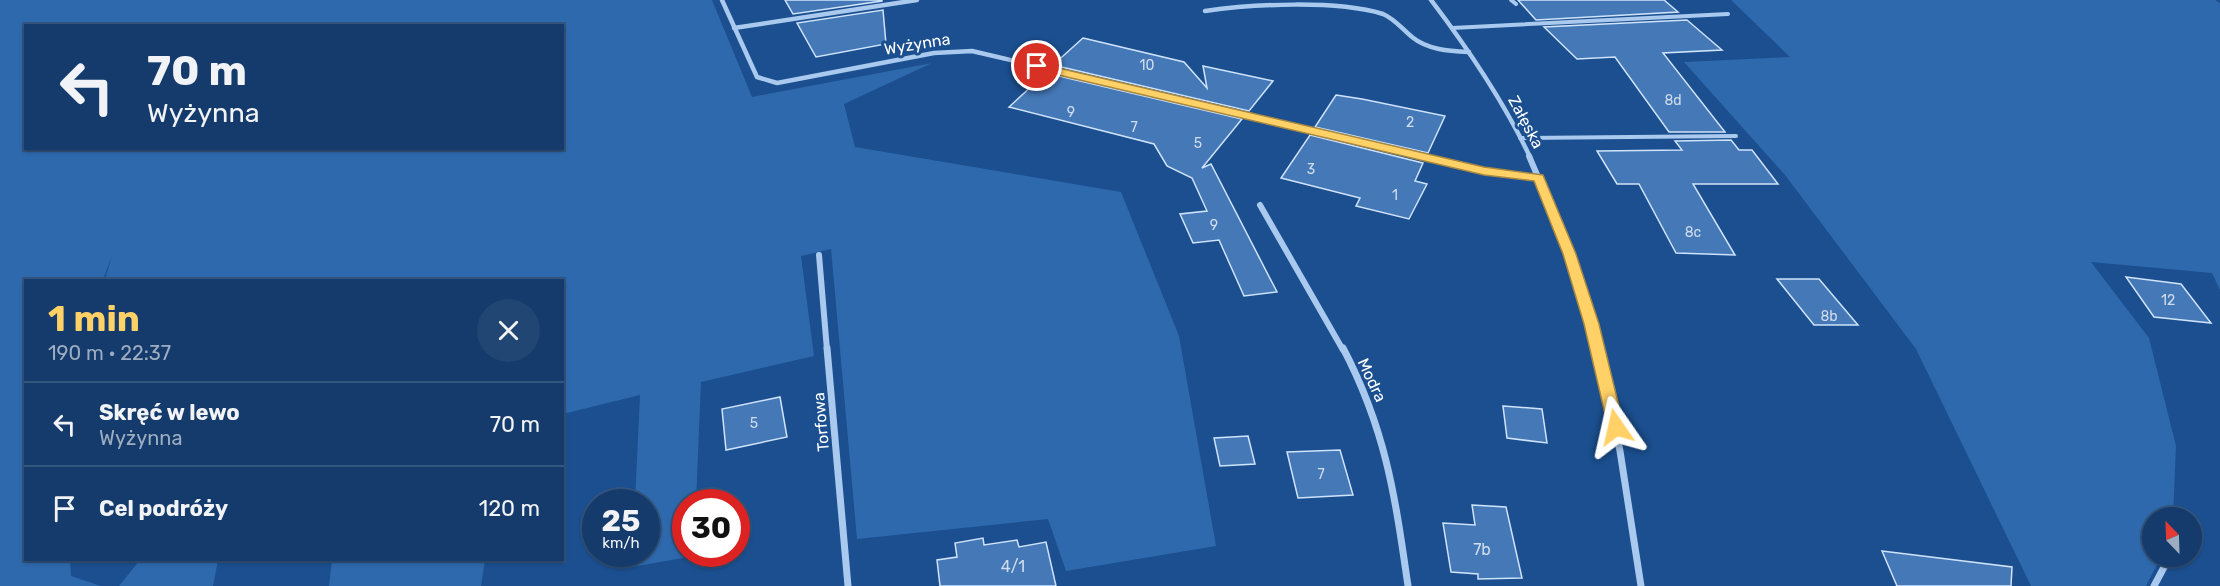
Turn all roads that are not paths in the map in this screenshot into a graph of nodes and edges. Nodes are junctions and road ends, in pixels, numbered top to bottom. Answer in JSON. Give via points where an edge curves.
{"nodes":[{"id":1,"x":722,"y":0,"type":"edge"},
{"id":2,"x":917,"y":0,"type":"edge"},
{"id":3,"x":1431,"y":0,"type":"edge"},
{"id":4,"x":1511,"y":0,"type":"edge"},
{"id":5,"x":1516,"y":4,"type":"dead end"},
{"id":6,"x":1205,"y":10,"type":"dead end"},
{"id":7,"x":1728,"y":14,"type":"dead end"},
{"id":8,"x":734,"y":28,"type":"junction"},
{"id":9,"x":1452,"y":28,"type":"junction"},
{"id":10,"x":1469,"y":52,"type":"junction"},
{"id":11,"x":1736,"y":136,"type":"dead end"},
{"id":12,"x":1520,"y":138,"type":"junction"},
{"id":13,"x":1538,"y":178,"type":"junction"},
{"id":14,"x":1260,"y":206,"type":"dead end"},
{"id":15,"x":819,"y":255,"type":"dead end"},
{"id":16,"x":2164,"y":567,"type":"edge"},
{"id":17,"x":848,"y":586,"type":"edge"},
{"id":18,"x":1408,"y":586,"type":"edge"},
{"id":19,"x":1641,"y":586,"type":"edge"},
{"id":20,"x":2154,"y":586,"type":"edge"}],
"edges":[{"from":1,"to":8,"type":"street"},
{"from":2,"to":8,"type":"street"},
{"from":3,"to":9,"type":"street","name":"Załęska"},
{"from":4,"to":5,"type":"lane"},
{"from":6,"to":10,"type":"street","via":[[1268,3],[1354,6],[1391,18],[1428,46]]},
{"from":7,"to":9,"type":"lane"},
{"from":8,"to":13,"type":"street","name":"Wyżynna","via":[[757,77],[777,83],[947,51],[972,51],[1484,171]]},
{"from":9,"to":10,"type":"street","name":"Załęska"},
{"from":10,"to":12,"type":"street","name":"Załęska"},
{"from":11,"to":12,"type":"lane"},
{"from":12,"to":13,"type":"street","name":"Załęska"},
{"from":13,"to":19,"type":"street","name":"Załęska","via":[[1569,254],[1602,363],[1624,469]]},
{"from":14,"to":18,"type":"street","name":"Modra","via":[[1373,412],[1385,455]]},
{"from":15,"to":17,"type":"street","name":"Torfowa"},
{"from":16,"to":20,"type":"street"}]}
